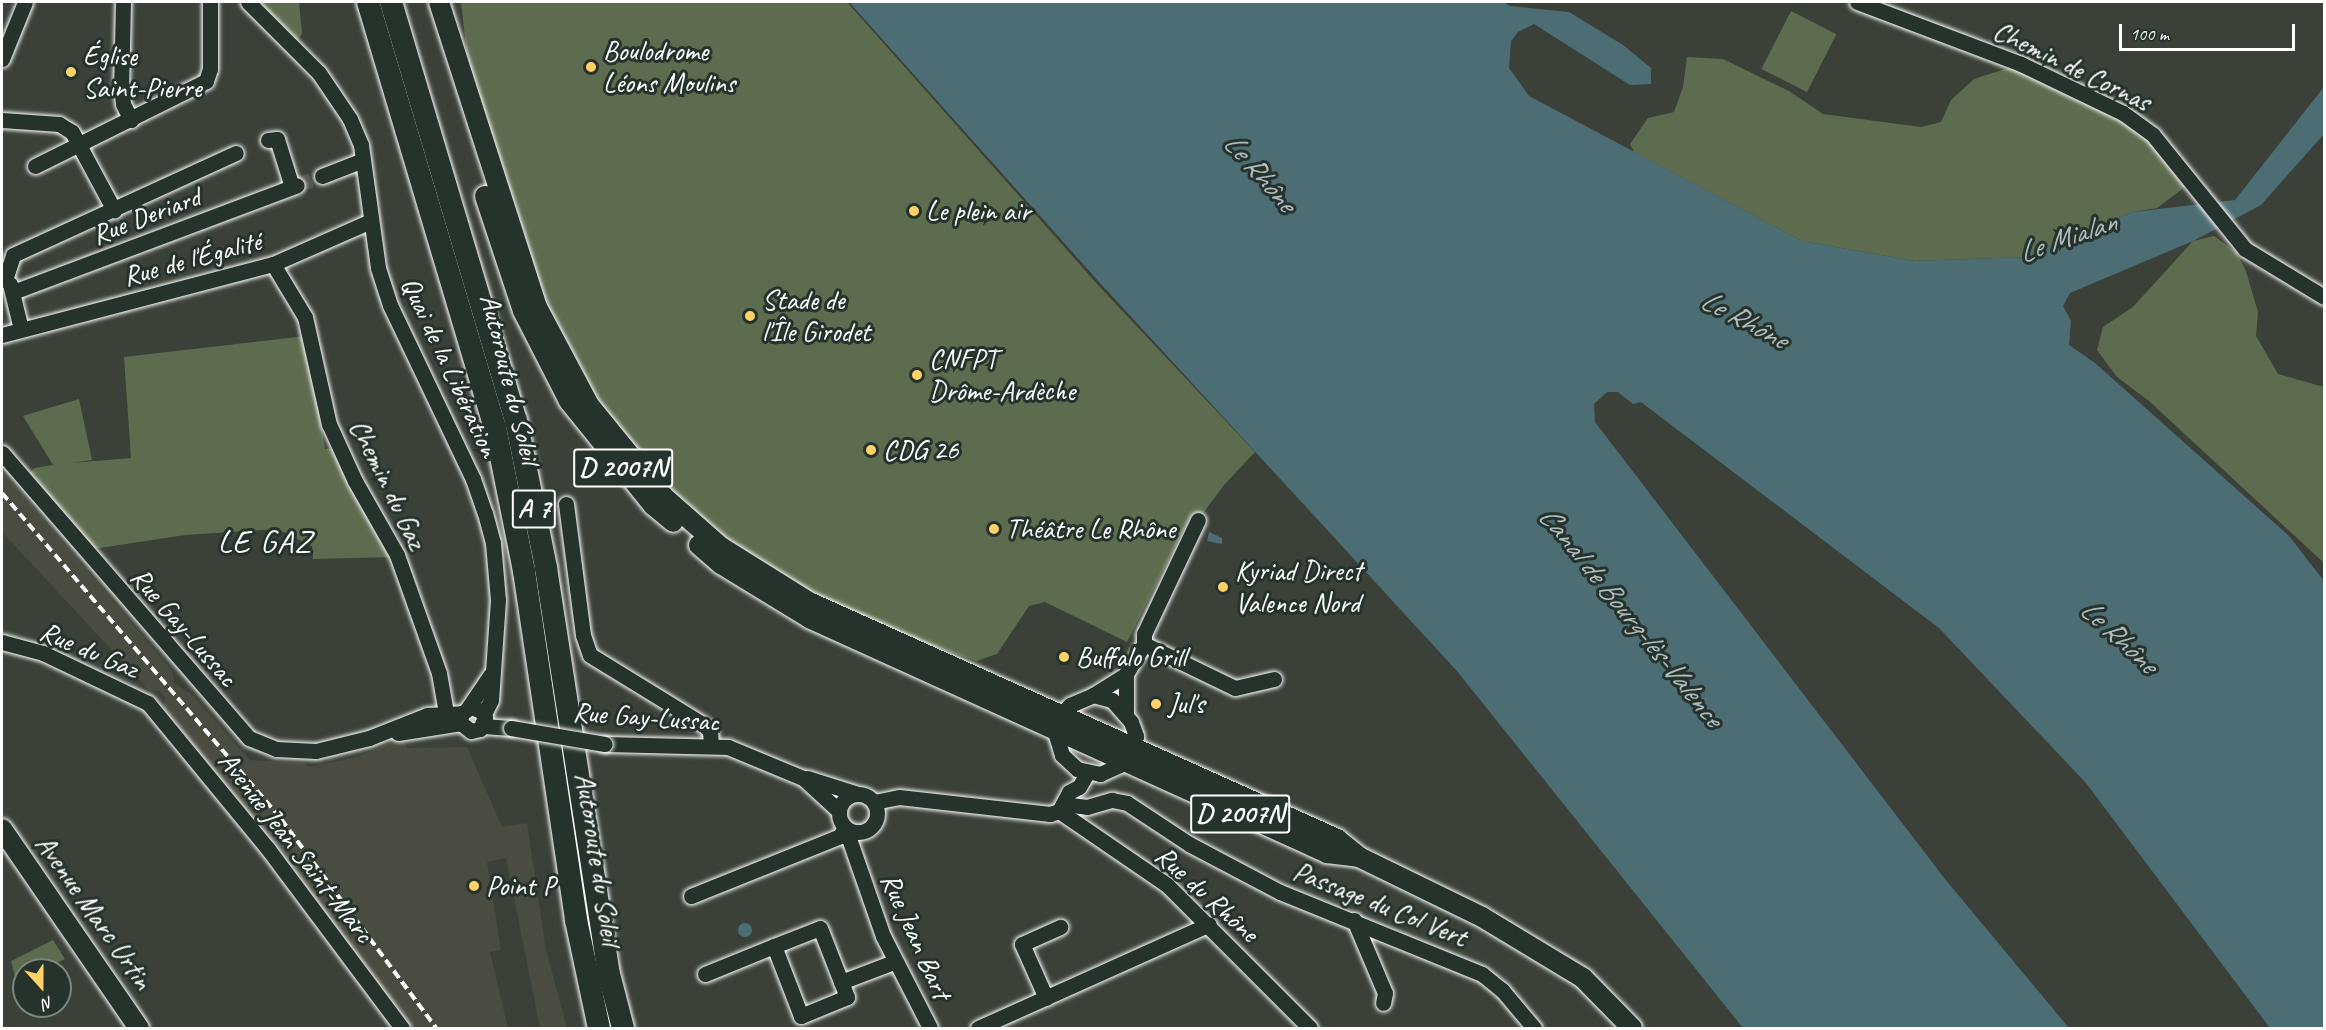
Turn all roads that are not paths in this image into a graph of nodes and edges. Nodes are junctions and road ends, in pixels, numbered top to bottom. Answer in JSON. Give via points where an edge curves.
{"nodes":[{"id":1,"x":25,"y":2,"type":"edge"},
{"id":2,"x":123,"y":2,"type":"edge"},
{"id":3,"x":210,"y":2,"type":"edge"},
{"id":4,"x":248,"y":2,"type":"edge"},
{"id":5,"x":368,"y":2,"type":"edge"},
{"id":6,"x":391,"y":2,"type":"edge"},
{"id":7,"x":426,"y":2,"type":"edge"},
{"id":8,"x":439,"y":2,"type":"edge"},
{"id":9,"x":1857,"y":2,"type":"edge"},
{"id":10,"x":2,"y":59,"type":"edge"},
{"id":11,"x":2,"y":120,"type":"edge"},
{"id":12,"x":131,"y":120,"type":"junction"},
{"id":13,"x":268,"y":140,"type":"dead end"},
{"id":14,"x":80,"y":144,"type":"junction"},
{"id":15,"x":237,"y":153,"type":"dead end"},
{"id":16,"x":363,"y":160,"type":"junction"},
{"id":17,"x":36,"y":166,"type":"dead end"},
{"id":18,"x":322,"y":176,"type":"tunnel mouth"},
{"id":19,"x":114,"y":210,"type":"junction"},
{"id":20,"x":371,"y":221,"type":"junction"},
{"id":21,"x":273,"y":264,"type":"junction"},
{"id":22,"x":6,"y":284,"type":"edge"},
{"id":23,"x":2325,"y":297,"type":"edge"},
{"id":24,"x":21,"y":329,"type":"junction"},
{"id":25,"x":2,"y":335,"type":"edge"},
{"id":26,"x":2,"y":453,"type":"edge"},
{"id":27,"x":566,"y":504,"type":"dead end"},
{"id":28,"x":1198,"y":520,"type":"dead end"},
{"id":29,"x":2,"y":642,"type":"edge"},
{"id":30,"x":1144,"y":644,"type":"junction"},
{"id":31,"x":1126,"y":674,"type":"junction"},
{"id":32,"x":490,"y":675,"type":"junction"},
{"id":33,"x":1274,"y":679,"type":"dead end"},
{"id":34,"x":1093,"y":695,"type":"junction"},
{"id":35,"x":153,"y":709,"type":"joint"},
{"id":36,"x":446,"y":711,"type":"junction"},
{"id":37,"x":1126,"y":713,"type":"junction"},
{"id":38,"x":463,"y":715,"type":"junction"},
{"id":39,"x":484,"y":719,"type":"junction"},
{"id":40,"x":1058,"y":723,"type":"junction"},
{"id":41,"x":369,"y":738,"type":"junction"},
{"id":42,"x":711,"y":744,"type":"junction"},
{"id":43,"x":1129,"y":755,"type":"junction"},
{"id":44,"x":1069,"y":764,"type":"junction"},
{"id":45,"x":1087,"y":773,"type":"junction"},
{"id":46,"x":803,"y":778,"type":"junction"},
{"id":47,"x":858,"y":794,"type":"junction"},
{"id":48,"x":874,"y":802,"type":"junction"},
{"id":49,"x":1064,"y":802,"type":"junction"},
{"id":50,"x":839,"y":811,"type":"junction"},
{"id":51,"x":845,"y":827,"type":"junction"},
{"id":52,"x":2,"y":829,"type":"edge"},
{"id":53,"x":867,"y":831,"type":"junction"},
{"id":54,"x":2,"y":849,"type":"edge"},
{"id":55,"x":857,"y":863,"type":"junction"},
{"id":56,"x":691,"y":896,"type":"dead end"},
{"id":57,"x":1354,"y":920,"type":"junction"},
{"id":58,"x":1209,"y":924,"type":"junction"},
{"id":59,"x":1060,"y":927,"type":"dead end"},
{"id":60,"x":774,"y":946,"type":"junction"},
{"id":61,"x":894,"y":962,"type":"junction"},
{"id":62,"x":705,"y":974,"type":"dead end"},
{"id":63,"x":841,"y":982,"type":"junction"},
{"id":64,"x":1046,"y":998,"type":"junction"},
{"id":65,"x":1383,"y":1003,"type":"dead end"},
{"id":66,"x":394,"y":1026,"type":"edge"},
{"id":67,"x":126,"y":1029,"type":"edge"},
{"id":68,"x":139,"y":1029,"type":"edge"},
{"id":69,"x":599,"y":1029,"type":"edge"},
{"id":70,"x":623,"y":1029,"type":"edge"},
{"id":71,"x":930,"y":1029,"type":"edge"},
{"id":72,"x":978,"y":1029,"type":"edge"},
{"id":73,"x":1310,"y":1029,"type":"edge"},
{"id":74,"x":1534,"y":1029,"type":"edge"},
{"id":75,"x":1632,"y":1029,"type":"edge"}],
"edges":[{"from":1,"to":10,"type":"street"},
{"from":2,"to":12,"type":"street","via":[[121,87],[123,104]]},
{"from":3,"to":12,"type":"street","via":[[210,69],[206,81]]},
{"from":4,"to":16,"type":"street","name":"Quai de la Libération","via":[[332,88],[350,119]]},
{"from":5,"to":69,"type":"highway","name":"Autoroute du Soleil","number":"A 7","via":[[495,427],[524,571],[576,920]]},
{"from":6,"to":70,"type":"highway","name":"Autoroute du Soleil","number":"A 7","via":[[516,420],[546,568],[609,974]]},
{"from":7,"to":40,"type":"main road","number":"D 2007N","via":[[523,311],[569,401],[653,505],[721,564],[811,619]]},
{"from":8,"to":40,"type":"main road","number":"D 2007N","via":[[537,307],[589,405],[664,497],[721,547],[809,602]]},
{"from":9,"to":23,"type":"street","name":"Chemin de Cornas","via":[[2020,64],[2123,113],[2153,135],[2245,249]]},
{"from":11,"to":14,"type":"street","via":[[59,124],[72,132]]},
{"from":12,"to":14,"type":"street"},
{"from":13,"to":22,"type":"street","name":"Rue Deriard","via":[[277,139],[294,186]]},
{"from":14,"to":17,"type":"street"},
{"from":14,"to":19,"type":"street"},
{"from":15,"to":19,"type":"street"},
{"from":16,"to":18,"type":"street"},
{"from":16,"to":20,"type":"street","name":"Quai de la Libération"},
{"from":19,"to":22,"type":"street","via":[[13,255]]},
{"from":20,"to":21,"type":"street","name":"Rue de l'Égalité"},
{"from":20,"to":32,"type":"street","name":"Quai de la Libération","via":[[378,268],[390,305],[473,479],[487,523],[498,600]]},
{"from":21,"to":24,"type":"street","name":"Rue de l'Égalité"},
{"from":21,"to":36,"type":"street","name":"Chemin du Gaz","via":[[305,317],[329,424],[355,481],[397,555],[439,673]]},
{"from":22,"to":24,"type":"street"},
{"from":24,"to":25,"type":"street","name":"Rue de l'Égalité"},
{"from":26,"to":41,"type":"street","name":"Rue Gay-Lussac","via":[[249,738],[296,752]]},
{"from":27,"to":42,"type":"street","via":[[583,635],[590,655],[704,725],[710,731]]},
{"from":28,"to":30,"type":"street","via":[[1144,634]]},
{"from":29,"to":35,"type":"street","name":"Rue du Gaz","via":[[43,653]]},
{"from":30,"to":31,"type":"street"},
{"from":30,"to":33,"type":"street","via":[[1235,688]]},
{"from":31,"to":34,"type":"street"},
{"from":31,"to":37,"type":"street"},
{"from":32,"to":38,"type":"street","name":"Quai de la Libération"},
{"from":32,"to":39,"type":"street","name":"Quai de la Libération","via":[[490,700]]},
{"from":34,"to":37,"type":"street","via":[[1112,700]]},
{"from":34,"to":40,"type":"street","via":[[1070,705]]},
{"from":35,"to":66,"type":"street","name":"Avenue Jean Saint-Marc","via":[[265,845]]},
{"from":36,"to":38,"type":"street","name":"Rue Gay-Lussac"},
{"from":36,"to":41,"type":"street","name":"Rue Gay-Lussac"},
{"from":37,"to":43,"type":"street","via":[[1135,730]]},
{"from":38,"to":39,"type":"street","via":[[475,707]]},
{"from":38,"to":39,"type":"street","via":[[471,731]]},
{"from":38,"to":41,"type":"street","name":"Rue Gay-Lussac"},
{"from":39,"to":42,"type":"street","name":"Rue Gay-Lussac","bridge":true,"via":[[508,728],[605,744]]},
{"from":40,"to":43,"type":"main road","number":"D 2007N"},
{"from":40,"to":44,"type":"street"},
{"from":42,"to":46,"type":"street","name":"Rue Gay-Lussac"},
{"from":43,"to":45,"type":"street","via":[[1100,774]]},
{"from":43,"to":75,"type":"main road","number":"D 2007N","via":[[1327,853],[1359,857],[1482,917],[1583,978]]},
{"from":44,"to":45,"type":"street"},
{"from":44,"to":49,"type":"street"},
{"from":45,"to":49,"type":"street"},
{"from":46,"to":47,"type":"street","via":[[842,786]]},
{"from":46,"to":50,"type":"street"},
{"from":47,"to":48,"type":"street"},
{"from":47,"to":50,"type":"street","via":[[846,799]]},
{"from":48,"to":49,"type":"street","via":[[890,797],[1026,813]]},
{"from":48,"to":53,"type":"street","via":[[877,818]]},
{"from":49,"to":57,"type":"street","name":"Passage du Col Vert","via":[[1087,807],[1112,800],[1127,802],[1189,844],[1280,892]]},
{"from":49,"to":58,"type":"street","name":"Rue du Rhône"},
{"from":50,"to":51,"type":"street"},
{"from":51,"to":53,"type":"street","via":[[855,832]]},
{"from":51,"to":55,"type":"street","name":"Rue Jean Bart"},
{"from":51,"to":56,"type":"street","via":[[840,836]]},
{"from":52,"to":68,"type":"main road","name":"Avenue Marc Urtin"},
{"from":53,"to":55,"type":"street","name":"Rue Jean Bart"},
{"from":54,"to":67,"type":"main road","name":"Avenue Marc Urtin"},
{"from":55,"to":61,"type":"street","name":"Rue Jean Bart"},
{"from":57,"to":65,"type":"street","via":[[1384,993]]},
{"from":57,"to":74,"type":"street","name":"Passage du Col Vert","via":[[1482,974],[1502,990]]},
{"from":58,"to":64,"type":"street"},
{"from":58,"to":73,"type":"street","name":"Rue du Rhône"},
{"from":59,"to":64,"type":"street","via":[[1022,944]]},
{"from":60,"to":62,"type":"street"},
{"from":60,"to":63,"type":"street","via":[[819,928]]},
{"from":60,"to":63,"type":"street","via":[[801,1016],[847,997]]},
{"from":61,"to":63,"type":"street"},
{"from":61,"to":71,"type":"street","name":"Rue Jean Bart"},
{"from":64,"to":72,"type":"street"}]}
